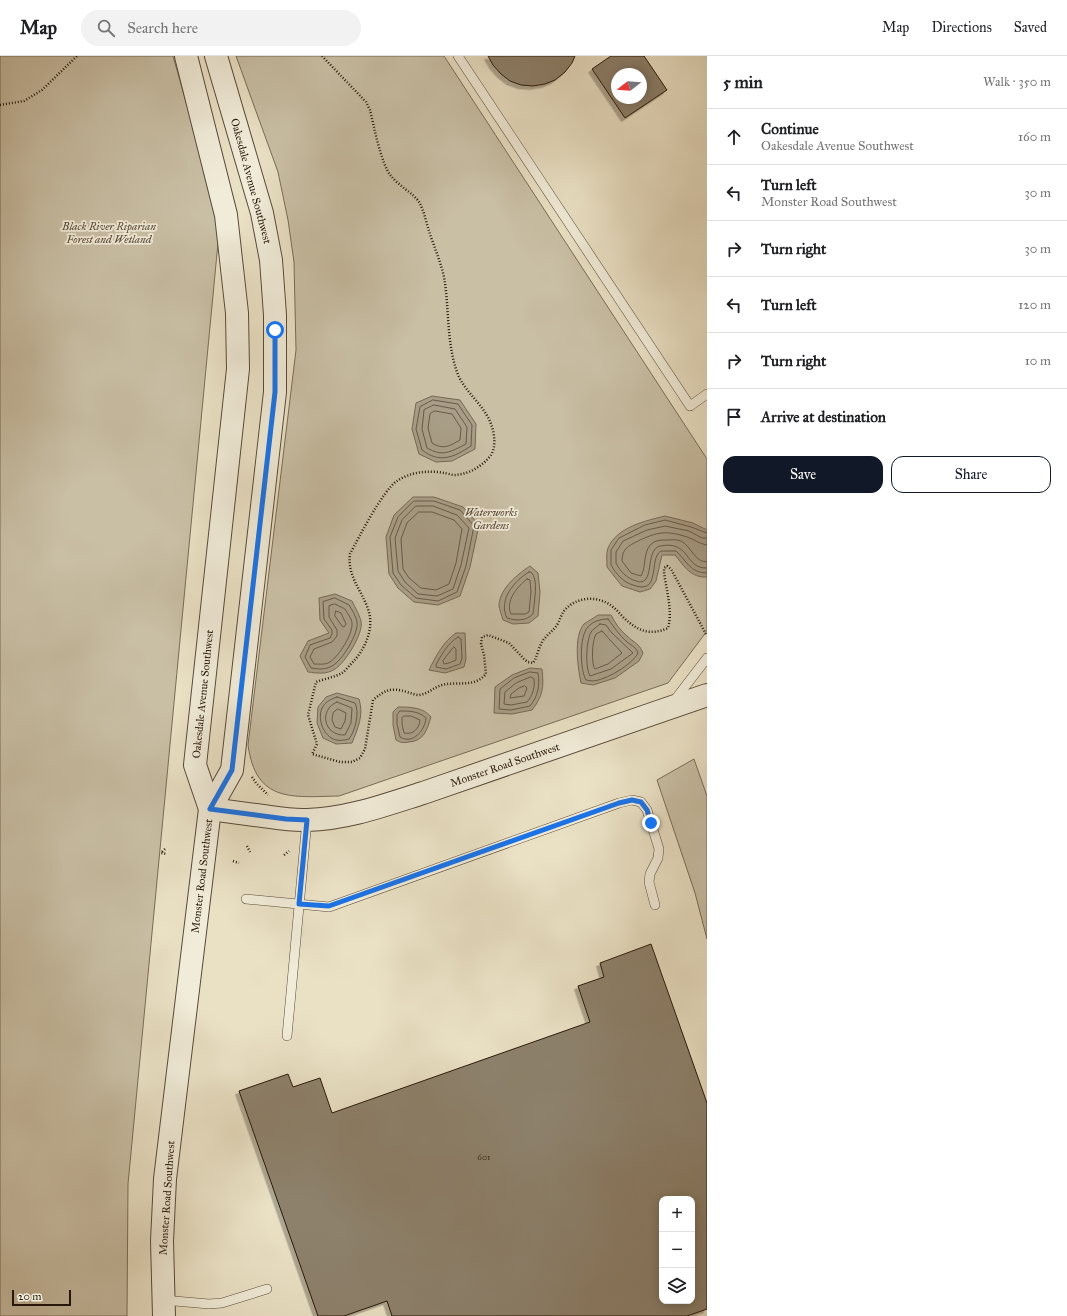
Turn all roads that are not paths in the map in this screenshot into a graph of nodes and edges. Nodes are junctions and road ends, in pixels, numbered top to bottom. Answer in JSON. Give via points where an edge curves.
{"nodes":[{"id":1,"x":186,"y":56,"type":"edge"},
{"id":2,"x":216,"y":56,"type":"edge"},
{"id":3,"x":458,"y":56,"type":"edge"},
{"id":4,"x":707,"y":394,"type":"edge"},
{"id":5,"x":707,"y":658,"type":"edge"},
{"id":6,"x":707,"y":695,"type":"edge"},
{"id":7,"x":668,"y":709,"type":"junction"},
{"id":8,"x":210,"y":809,"type":"junction"},
{"id":9,"x":307,"y":820,"type":"junction"},
{"id":10,"x":246,"y":899,"type":"dead end"},
{"id":11,"x":299,"y":904,"type":"junction"},
{"id":12,"x":655,"y":905,"type":"dead end"},
{"id":13,"x":287,"y":1036,"type":"dead end"},
{"id":14,"x":267,"y":1289,"type":"dead end"},
{"id":15,"x":163,"y":1308,"type":"edge"}],
"edges":[{"from":1,"to":8,"type":"street","name":"Oakesdale Avenue Southwest","via":[[226,215],[237,313],[238,369],[195,765]]},
{"from":2,"to":8,"type":"street","name":"Oakesdale Avenue Southwest","via":[[262,213],[271,260],[275,315],[275,392],[232,770]]},
{"from":3,"to":4,"type":"lane","via":[[690,406]]},
{"from":5,"to":7,"type":"lane"},
{"from":6,"to":7,"type":"street","name":"Monster Road Southwest"},
{"from":7,"to":9,"type":"street","name":"Monster Road Southwest","via":[[387,805],[331,818]]},
{"from":8,"to":9,"type":"street","name":"Monster Road Southwest"},
{"from":8,"to":15,"type":"street","name":"Monster Road Southwest","via":[[165,1179],[162,1241]]},
{"from":9,"to":11,"type":"lane"},
{"from":10,"to":11,"type":"lane"},
{"from":11,"to":12,"type":"lane","via":[[329,906],[632,800],[641,802],[647,810],[659,849],[649,882]]},
{"from":11,"to":13,"type":"lane"},
{"from":14,"to":15,"type":"lane","via":[[222,1303]]}]}
